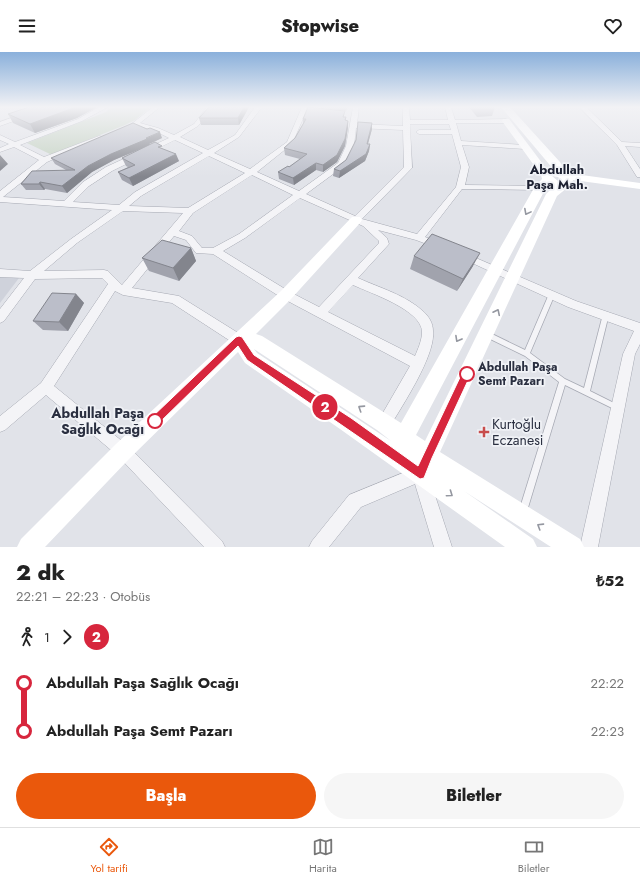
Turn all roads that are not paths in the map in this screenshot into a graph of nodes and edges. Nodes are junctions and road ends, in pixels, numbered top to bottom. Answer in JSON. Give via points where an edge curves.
{"nodes":[{"id":1,"x":54,"y":130,"type":"edge"},
{"id":2,"x":158,"y":130,"type":"edge"},
{"id":3,"x":187,"y":130,"type":"edge"},
{"id":4,"x":241,"y":130,"type":"edge"},
{"id":5,"x":297,"y":130,"type":"edge"},
{"id":6,"x":352,"y":130,"type":"edge"},
{"id":7,"x":406,"y":130,"type":"edge"},
{"id":8,"x":513,"y":130,"type":"edge"},
{"id":9,"x":526,"y":130,"type":"edge"},
{"id":10,"x":606,"y":130,"type":"edge"},
{"id":11,"x":419,"y":132,"type":"dead end"},
{"id":12,"x":456,"y":132,"type":"joint"},
{"id":13,"x":106,"y":136,"type":"edge"},
{"id":14,"x":0,"y":137,"type":"edge"},
{"id":15,"x":174,"y":138,"type":"junction"},
{"id":16,"x":459,"y":143,"type":"junction"},
{"id":17,"x":620,"y":144,"type":"junction"},
{"id":18,"x":16,"y":145,"type":"junction"},
{"id":19,"x":640,"y":145,"type":"edge"},
{"id":20,"x":525,"y":147,"type":"junction"},
{"id":21,"x":0,"y":150,"type":"edge"},
{"id":22,"x":208,"y":153,"type":"junction"},
{"id":23,"x":44,"y":160,"type":"junction"},
{"id":24,"x":250,"y":172,"type":"junction"},
{"id":25,"x":640,"y":175,"type":"edge"},
{"id":26,"x":564,"y":180,"type":"junction"},
{"id":27,"x":544,"y":181,"type":"junction"},
{"id":28,"x":640,"y":186,"type":"edge"},
{"id":29,"x":460,"y":187,"type":"junction"},
{"id":30,"x":640,"y":194,"type":"edge"},
{"id":31,"x":0,"y":195,"type":"edge"},
{"id":32,"x":298,"y":195,"type":"junction"},
{"id":33,"x":0,"y":199,"type":"edge"},
{"id":34,"x":67,"y":203,"type":"junction"},
{"id":35,"x":121,"y":208,"type":"junction"},
{"id":36,"x":190,"y":211,"type":"junction"},
{"id":37,"x":360,"y":222,"type":"junction"},
{"id":38,"x":173,"y":232,"type":"junction"},
{"id":39,"x":419,"y":238,"type":"junction"},
{"id":40,"x":215,"y":251,"type":"junction"},
{"id":41,"x":497,"y":269,"type":"junction"},
{"id":42,"x":0,"y":273,"type":"edge"},
{"id":43,"x":32,"y":275,"type":"junction"},
{"id":44,"x":514,"y":277,"type":"junction"},
{"id":45,"x":352,"y":280,"type":"junction"},
{"id":46,"x":119,"y":288,"type":"junction"},
{"id":47,"x":552,"y":294,"type":"junction"},
{"id":48,"x":286,"y":295,"type":"junction"},
{"id":49,"x":321,"y":312,"type":"junction"},
{"id":50,"x":0,"y":318,"type":"edge"},
{"id":51,"x":605,"y":318,"type":"junction"},
{"id":52,"x":640,"y":330,"type":"edge"},
{"id":53,"x":486,"y":334,"type":"junction"},
{"id":54,"x":239,"y":340,"type":"junction"},
{"id":55,"x":527,"y":354,"type":"junction"},
{"id":56,"x":418,"y":364,"type":"junction"},
{"id":57,"x":563,"y":381,"type":"junction"},
{"id":58,"x":46,"y":387,"type":"junction"},
{"id":59,"x":586,"y":392,"type":"junction"},
{"id":60,"x":618,"y":408,"type":"junction"},
{"id":61,"x":384,"y":423,"type":"junction"},
{"id":62,"x":0,"y":425,"type":"edge"},
{"id":63,"x":404,"y":438,"type":"junction"},
{"id":64,"x":123,"y":451,"type":"junction"},
{"id":65,"x":394,"y":455,"type":"junction"},
{"id":66,"x":428,"y":456,"type":"junction"},
{"id":67,"x":420,"y":474,"type":"junction"},
{"id":68,"x":522,"y":515,"type":"junction"},
{"id":69,"x":213,"y":546,"type":"edge"},
{"id":70,"x":29,"y":547,"type":"edge"},
{"id":71,"x":318,"y":547,"type":"edge"},
{"id":72,"x":443,"y":547,"type":"edge"},
{"id":73,"x":525,"y":547,"type":"edge"},
{"id":74,"x":572,"y":547,"type":"edge"},
{"id":75,"x":589,"y":547,"type":"edge"}],
"edges":[{"from":1,"to":18,"type":"street"},
{"from":2,"to":15,"type":"street"},
{"from":3,"to":15,"type":"street"},
{"from":4,"to":22,"type":"street","via":[[237,136]]},
{"from":5,"to":24,"type":"street","via":[[290,143]]},
{"from":6,"to":32,"type":"street","via":[[350,146],[341,164]]},
{"from":7,"to":37,"type":"street","via":[[408,168]]},
{"from":8,"to":20,"type":"street"},
{"from":9,"to":26,"type":"street","via":[[556,164]]},
{"from":10,"to":17,"type":"street"},
{"from":11,"to":12,"type":"street"},
{"from":12,"to":16,"type":"street"},
{"from":13,"to":23,"type":"street"},
{"from":14,"to":18,"type":"street"},
{"from":15,"to":22,"type":"street"},
{"from":15,"to":34,"type":"street","via":[[109,168],[86,184]]},
{"from":16,"to":20,"type":"street"},
{"from":16,"to":29,"type":"street","via":[[465,167]]},
{"from":17,"to":19,"type":"street"},
{"from":17,"to":25,"type":"street"},
{"from":18,"to":21,"type":"street"},
{"from":18,"to":23,"type":"street"},
{"from":20,"to":27,"type":"street"},
{"from":22,"to":24,"type":"street"},
{"from":22,"to":35,"type":"street","via":[[138,194]]},
{"from":23,"to":31,"type":"street"},
{"from":24,"to":32,"type":"street"},
{"from":24,"to":36,"type":"street"},
{"from":26,"to":27,"type":"street","via":[[552,173]]},
{"from":26,"to":28,"type":"street"},
{"from":26,"to":30,"type":"street"},
{"from":26,"to":44,"type":"street","via":[[552,194]]},
{"from":27,"to":29,"type":"street"},
{"from":27,"to":41,"type":"street","one_way":true},
{"from":29,"to":39,"type":"street"},
{"from":32,"to":37,"type":"street"},
{"from":32,"to":40,"type":"street","via":[[242,236]]},
{"from":33,"to":34,"type":"street"},
{"from":34,"to":35,"type":"street"},
{"from":35,"to":36,"type":"street"},
{"from":35,"to":43,"type":"street"},
{"from":36,"to":38,"type":"street"},
{"from":37,"to":39,"type":"street"},
{"from":37,"to":45,"type":"street","via":[[384,240],[384,244]]},
{"from":37,"to":48,"type":"street"},
{"from":38,"to":40,"type":"street","via":[[190,238],[199,251]]},
{"from":38,"to":46,"type":"street"},
{"from":39,"to":41,"type":"street"},
{"from":40,"to":48,"type":"street"},
{"from":41,"to":44,"type":"street"},
{"from":41,"to":63,"type":"street","one_way":true},
{"from":42,"to":43,"type":"street"},
{"from":43,"to":46,"type":"street","via":[[104,274]]},
{"from":43,"to":50,"type":"street"},
{"from":44,"to":47,"type":"street"},
{"from":53,"to":44,"type":"street","one_way":true},
{"from":45,"to":49,"type":"street"},
{"from":45,"to":56,"type":"street","via":[[406,306],[426,324],[426,346]]},
{"from":46,"to":54,"type":"street","via":[[175,299]]},
{"from":46,"to":58,"type":"street"},
{"from":47,"to":51,"type":"street"},
{"from":47,"to":55,"type":"lane"},
{"from":48,"to":49,"type":"street"},
{"from":48,"to":54,"type":"street"},
{"from":49,"to":56,"type":"street"},
{"from":51,"to":52,"type":"street"},
{"from":51,"to":59,"type":"lane"},
{"from":52,"to":60,"type":"street","via":[[628,354]]},
{"from":53,"to":55,"type":"lane"},
{"from":53,"to":66,"type":"street"},
{"from":61,"to":54,"type":"street","one_way":true,"via":[[256,341]]},
{"from":54,"to":64,"type":"street"},
{"from":54,"to":65,"type":"street","via":[[251,358]]},
{"from":55,"to":57,"type":"lane"},
{"from":56,"to":61,"type":"street"},
{"from":57,"to":59,"type":"lane"},
{"from":57,"to":68,"type":"lane"},
{"from":58,"to":62,"type":"street"},
{"from":58,"to":64,"type":"street"},
{"from":59,"to":60,"type":"lane"},
{"from":60,"to":75,"type":"street"},
{"from":61,"to":63,"type":"street"},
{"from":63,"to":65,"type":"street"},
{"from":63,"to":66,"type":"street"},
{"from":64,"to":69,"type":"street"},
{"from":64,"to":70,"type":"street"},
{"from":65,"to":67,"type":"street"},
{"from":66,"to":67,"type":"street"},
{"from":66,"to":68,"type":"street"},
{"from":67,"to":71,"type":"street","via":[[355,501]]},
{"from":67,"to":72,"type":"street"},
{"from":67,"to":73,"type":"street","one_way":true},
{"from":74,"to":68,"type":"street","one_way":true}]}
